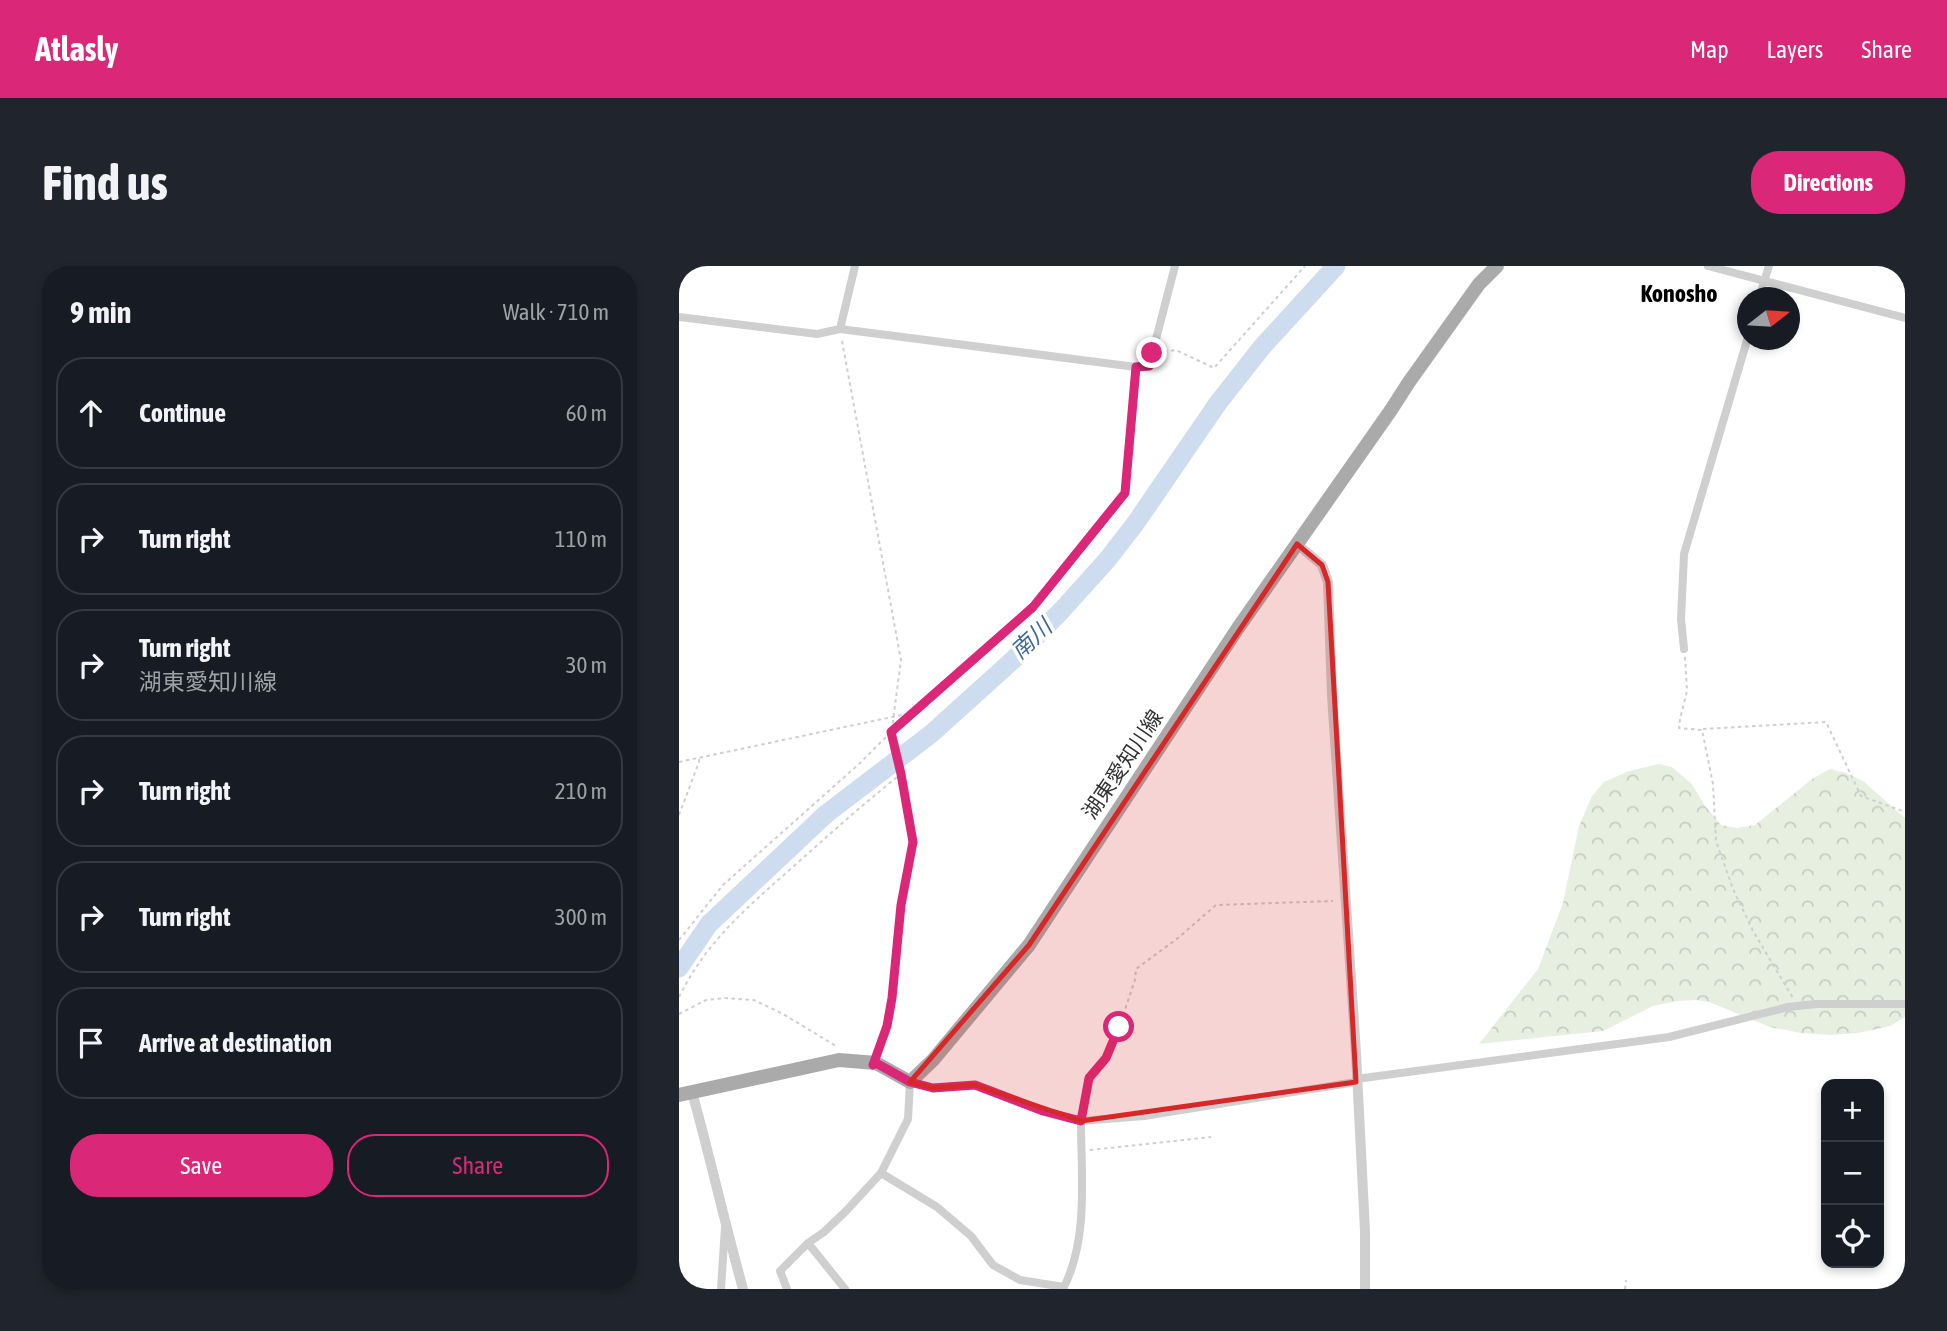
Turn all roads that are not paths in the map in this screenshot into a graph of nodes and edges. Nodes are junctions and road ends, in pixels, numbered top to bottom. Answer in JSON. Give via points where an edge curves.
{"nodes":[{"id":1,"x":855,"y":266,"type":"edge"},
{"id":2,"x":1175,"y":266,"type":"edge"},
{"id":3,"x":1497,"y":266,"type":"edge"},
{"id":4,"x":1708,"y":266,"type":"edge"},
{"id":5,"x":1769,"y":266,"type":"edge"},
{"id":6,"x":1764,"y":281,"type":"junction"},
{"id":7,"x":1762,"y":287,"type":"edge"},
{"id":8,"x":679,"y":317,"type":"edge"},
{"id":9,"x":1905,"y":318,"type":"edge"},
{"id":10,"x":839,"y":329,"type":"junction"},
{"id":11,"x":1744,"y":350,"type":"edge"},
{"id":12,"x":1297,"y":544,"type":"junction"},
{"id":13,"x":1684,"y":649,"type":"road end"},
{"id":14,"x":1905,"y":1004,"type":"edge"},
{"id":15,"x":1356,"y":1081,"type":"junction"},
{"id":16,"x":910,"y":1082,"type":"junction"},
{"id":17,"x":686,"y":1093,"type":"edge"},
{"id":18,"x":1081,"y":1121,"type":"junction"},
{"id":19,"x":881,"y":1173,"type":"junction"},
{"id":20,"x":725,"y":1224,"type":"junction"},
{"id":21,"x":808,"y":1243,"type":"junction"},
{"id":22,"x":1063,"y":1288,"type":"edge"},
{"id":23,"x":721,"y":1289,"type":"edge"},
{"id":24,"x":743,"y":1289,"type":"edge"},
{"id":25,"x":787,"y":1289,"type":"edge"},
{"id":26,"x":845,"y":1289,"type":"edge"},
{"id":27,"x":1365,"y":1289,"type":"edge"}],
"edges":[{"from":1,"to":10,"type":"street"},
{"from":2,"to":10,"type":"street","via":[[1149,366]]},
{"from":3,"to":12,"type":"main road","name":"湖東愛知川線","via":[[1479,284]]},
{"from":4,"to":6,"type":"street"},
{"from":5,"to":6,"type":"street"},
{"from":6,"to":7,"type":"street"},
{"from":6,"to":9,"type":"street"},
{"from":8,"to":10,"type":"street","via":[[817,334]]},
{"from":11,"to":13,"type":"street","via":[[1683,554]]},
{"from":12,"to":15,"type":"street","via":[[1322,565],[1328,582]]},
{"from":12,"to":16,"type":"main road","name":"湖東愛知川線","via":[[1029,945]]},
{"from":14,"to":15,"type":"street","via":[[1797,1006],[1669,1037]]},
{"from":15,"to":18,"type":"street","via":[[1144,1116]]},
{"from":15,"to":27,"type":"street"},
{"from":16,"to":17,"type":"main road","via":[[876,1063],[839,1060]]},
{"from":16,"to":18,"type":"street","via":[[933,1088],[975,1085]]},
{"from":16,"to":19,"type":"street","via":[[908,1119]]},
{"from":17,"to":20,"type":"street","via":[[709,1152]]},
{"from":18,"to":22,"type":"street","via":[[1082,1214],[1072,1272]]},
{"from":19,"to":21,"type":"street","via":[[832,1225]]},
{"from":19,"to":22,"type":"street","via":[[937,1207],[971,1236],[993,1265],[1020,1280]]},
{"from":20,"to":23,"type":"street"},
{"from":20,"to":24,"type":"street"},
{"from":21,"to":25,"type":"street","via":[[780,1271]]},
{"from":21,"to":26,"type":"street"}]}
